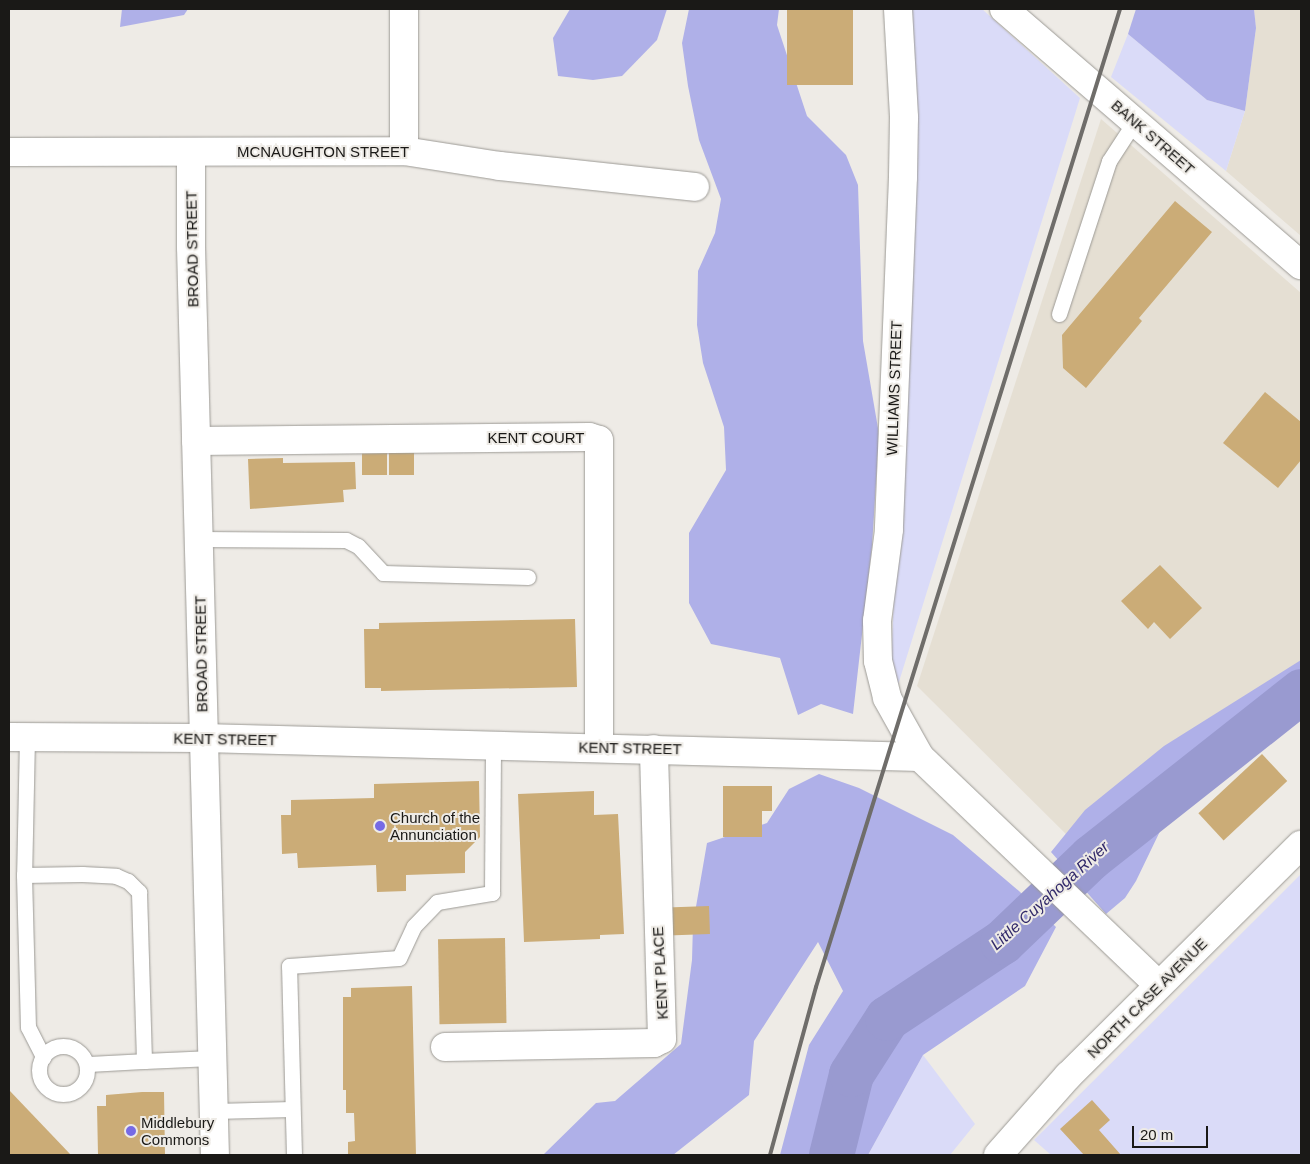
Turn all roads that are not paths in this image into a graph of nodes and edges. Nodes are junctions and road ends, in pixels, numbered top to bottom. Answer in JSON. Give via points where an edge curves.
{"nodes":[{"id":1,"x":404,"y":9,"type":"edge"},
{"id":2,"x":898,"y":9,"type":"edge"},
{"id":3,"x":1004,"y":9,"type":"edge"},
{"id":4,"x":1135,"y":121,"type":"junction"},
{"id":5,"x":404,"y":151,"type":"junction"},
{"id":6,"x":9,"y":152,"type":"edge"},
{"id":7,"x":192,"y":152,"type":"junction"},
{"id":8,"x":695,"y":187,"type":"dead end"},
{"id":9,"x":1301,"y":265,"type":"edge"},
{"id":10,"x":1059,"y":314,"type":"dead end"},
{"id":11,"x":196,"y":441,"type":"junction"},
{"id":12,"x":198,"y":539,"type":"junction"},
{"id":13,"x":528,"y":577,"type":"dead end"},
{"id":14,"x":18,"y":737,"type":"edge"},
{"id":15,"x":203,"y":738,"type":"junction"},
{"id":16,"x":493,"y":745,"type":"junction"},
{"id":17,"x":599,"y":747,"type":"junction"},
{"id":18,"x":654,"y":748,"type":"junction"},
{"id":19,"x":920,"y":757,"type":"junction"},
{"id":20,"x":1301,"y":845,"type":"edge"},
{"id":21,"x":24,"y":875,"type":"junction"},
{"id":22,"x":1159,"y":985,"type":"junction"},
{"id":23,"x":445,"y":1047,"type":"dead end"},
{"id":24,"x":43,"y":1057,"type":"junction"},
{"id":25,"x":212,"y":1058,"type":"junction"},
{"id":26,"x":144,"y":1061,"type":"junction"},
{"id":27,"x":87,"y":1064,"type":"junction"},
{"id":28,"x":292,"y":1109,"type":"junction"},
{"id":29,"x":214,"y":1111,"type":"junction"},
{"id":30,"x":1008,"y":1152,"type":"edge"},
{"id":31,"x":215,"y":1155,"type":"edge"},
{"id":32,"x":294,"y":1155,"type":"edge"}],
"edges":[{"from":1,"to":5,"type":"street"},
{"from":2,"to":19,"type":"street","name":"WILLIAMS STREET","via":[[904,118],[903,177],[888,530],[878,613],[878,660],[887,698]]},
{"from":3,"to":4,"type":"street","name":"BANK STREET"},
{"from":4,"to":9,"type":"street","name":"BANK STREET"},
{"from":4,"to":10,"type":"lane","via":[[1109,161]]},
{"from":5,"to":7,"type":"street","name":"MCNAUGHTON STREET"},
{"from":5,"to":8,"type":"street","name":"MCNAUGHTON STREET","via":[[500,166]]},
{"from":6,"to":7,"type":"street","name":"MCNAUGHTON STREET"},
{"from":7,"to":11,"type":"street","name":"BROAD STREET"},
{"from":11,"to":12,"type":"street","name":"BROAD STREET"},
{"from":11,"to":17,"type":"street","name":"KENT COURT","via":[[599,440]]},
{"from":12,"to":13,"type":"lane","via":[[346,540],[358,546],[383,573]]},
{"from":12,"to":15,"type":"street","name":"BROAD STREET"},
{"from":14,"to":15,"type":"street","name":"KENT STREET"},
{"from":14,"to":21,"type":"lane"},
{"from":15,"to":16,"type":"street","name":"KENT STREET"},
{"from":15,"to":25,"type":"street","name":"BROAD STREET"},
{"from":16,"to":17,"type":"street","name":"KENT STREET"},
{"from":16,"to":28,"type":"lane","via":[[492,892],[437,902],[414,926],[399,958],[289,966]]},
{"from":17,"to":18,"type":"street","name":"KENT STREET"},
{"from":18,"to":19,"type":"street","name":"KENT STREET"},
{"from":18,"to":23,"type":"street","name":"KENT PLACE","via":[[662,1039],[654,1043]]},
{"from":19,"to":22,"type":"street"},
{"from":20,"to":22,"type":"street","name":"NORTH CASE AVENUE"},
{"from":21,"to":24,"type":"lane","via":[[28,1027]]},
{"from":21,"to":26,"type":"lane","via":[[116,876],[128,881],[139,892]]},
{"from":22,"to":30,"type":"street","name":"NORTH CASE AVENUE"},
{"from":24,"to":27,"type":"lane","via":[[55,1047],[71,1047]]},
{"from":24,"to":27,"type":"lane","via":[[41,1079],[57,1093],[73,1092],[80,1087],[87,1073]]},
{"from":25,"to":26,"type":"lane"},
{"from":25,"to":29,"type":"street","name":"BROAD STREET"},
{"from":26,"to":27,"type":"lane"},
{"from":28,"to":29,"type":"lane"},
{"from":28,"to":32,"type":"lane"},
{"from":29,"to":31,"type":"street","name":"BROAD STREET"}]}
